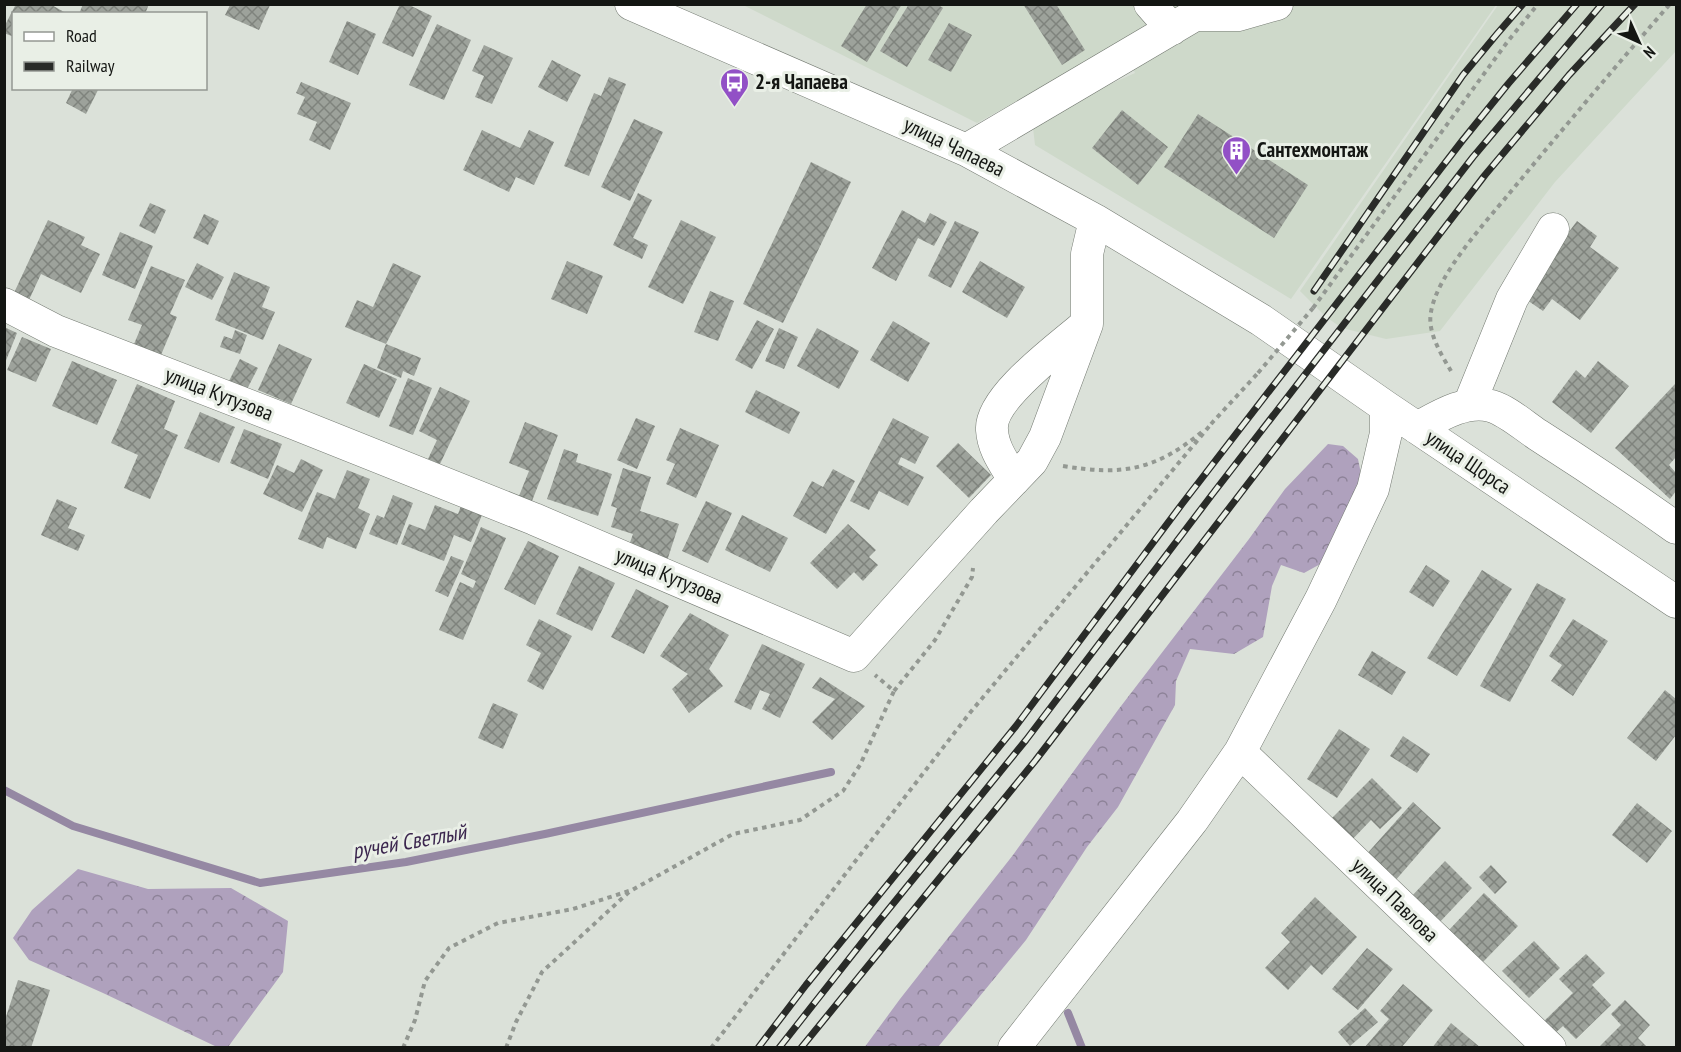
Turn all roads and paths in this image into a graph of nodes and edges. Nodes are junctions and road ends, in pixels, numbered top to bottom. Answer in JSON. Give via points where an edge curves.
{"nodes":[{"id":1,"x":631,"y":4,"type":"edge"},
{"id":2,"x":1150,"y":4,"type":"edge"},
{"id":3,"x":1277,"y":4,"type":"edge"},
{"id":4,"x":1538,"y":4,"type":"edge"},
{"id":5,"x":1670,"y":4,"type":"edge"},
{"id":6,"x":1172,"y":29,"type":"junction"},
{"id":7,"x":966,"y":150,"type":"junction"},
{"id":8,"x":1095,"y":220,"type":"junction"},
{"id":9,"x":1553,"y":229,"type":"dead end"},
{"id":10,"x":4,"y":304,"type":"edge"},
{"id":11,"x":1261,"y":320,"type":"joint"},
{"id":12,"x":1087,"y":324,"type":"junction"},
{"id":13,"x":1469,"y":405,"type":"junction"},
{"id":14,"x":1386,"y":408,"type":"junction"},
{"id":15,"x":1212,"y":423,"type":"junction"},
{"id":16,"x":1417,"y":428,"type":"junction"},
{"id":17,"x":1023,"y":471,"type":"junction"},
{"id":18,"x":1677,"y":528,"type":"edge"},
{"id":19,"x":974,"y":566,"type":"dead end"},
{"id":20,"x":1677,"y":602,"type":"edge"},
{"id":21,"x":854,"y":656,"type":"junction"},
{"id":22,"x":894,"y":691,"type":"junction"},
{"id":23,"x":1240,"y":752,"type":"junction"},
{"id":24,"x":632,"y":890,"type":"junction"},
{"id":25,"x":403,"y":1047,"type":"edge"},
{"id":26,"x":506,"y":1047,"type":"edge"},
{"id":27,"x":711,"y":1047,"type":"edge"},
{"id":28,"x":1014,"y":1047,"type":"edge"},
{"id":29,"x":1551,"y":1047,"type":"edge"}],
"edges":[{"from":1,"to":7,"type":"street","name":"улица Чапаева"},
{"from":2,"to":6,"type":"street"},
{"from":3,"to":6,"type":"street","via":[[1238,15],[1195,15]]},
{"from":4,"to":15,"type":"path","bridge":true,"via":[[1313,308]]},
{"from":5,"to":13,"type":"path","via":[[1472,240],[1434,296],[1431,329]]},
{"from":6,"to":7,"type":"street"},
{"from":7,"to":8,"type":"street","name":"улица Чапаева"},
{"from":8,"to":11,"type":"street","name":"улица Чапаева"},
{"from":8,"to":12,"type":"street","via":[[1088,254]]},
{"from":9,"to":13,"type":"street","via":[[1512,299]]},
{"from":10,"to":21,"type":"street","name":"улица Кутузова","via":[[56,331],[534,519]]},
{"from":11,"to":14,"type":"street","name":"улица Щорса"},
{"from":12,"to":17,"type":"street","via":[[1045,437]]},
{"from":12,"to":17,"type":"street","via":[[1016,384],[996,410],[991,428],[995,448]]},
{"from":13,"to":16,"type":"street"},
{"from":13,"to":18,"type":"street","via":[[1491,406],[1508,415]]},
{"from":14,"to":16,"type":"street","name":"улица Щорса"},
{"from":14,"to":23,"type":"street","via":[[1386,433],[1373,489],[1321,599]]},
{"from":15,"to":17,"type":"path","via":[[1157,462],[1128,469]]},
{"from":15,"to":27,"type":"path","via":[[969,714]]},
{"from":16,"to":20,"type":"street","name":"улица Щорса"},
{"from":17,"to":21,"type":"street"},
{"from":19,"to":22,"type":"path","via":[[972,577],[935,640]]},
{"from":21,"to":22,"type":"path"},
{"from":22,"to":24,"type":"path","via":[[860,765],[843,791],[800,820],[733,834]]},
{"from":23,"to":28,"type":"street","via":[[1192,821]]},
{"from":23,"to":29,"type":"street","name":"улица Павлова"},
{"from":24,"to":25,"type":"path","via":[[573,909],[498,923],[449,948],[425,981]]},
{"from":24,"to":26,"type":"path","via":[[542,972]]}]}
